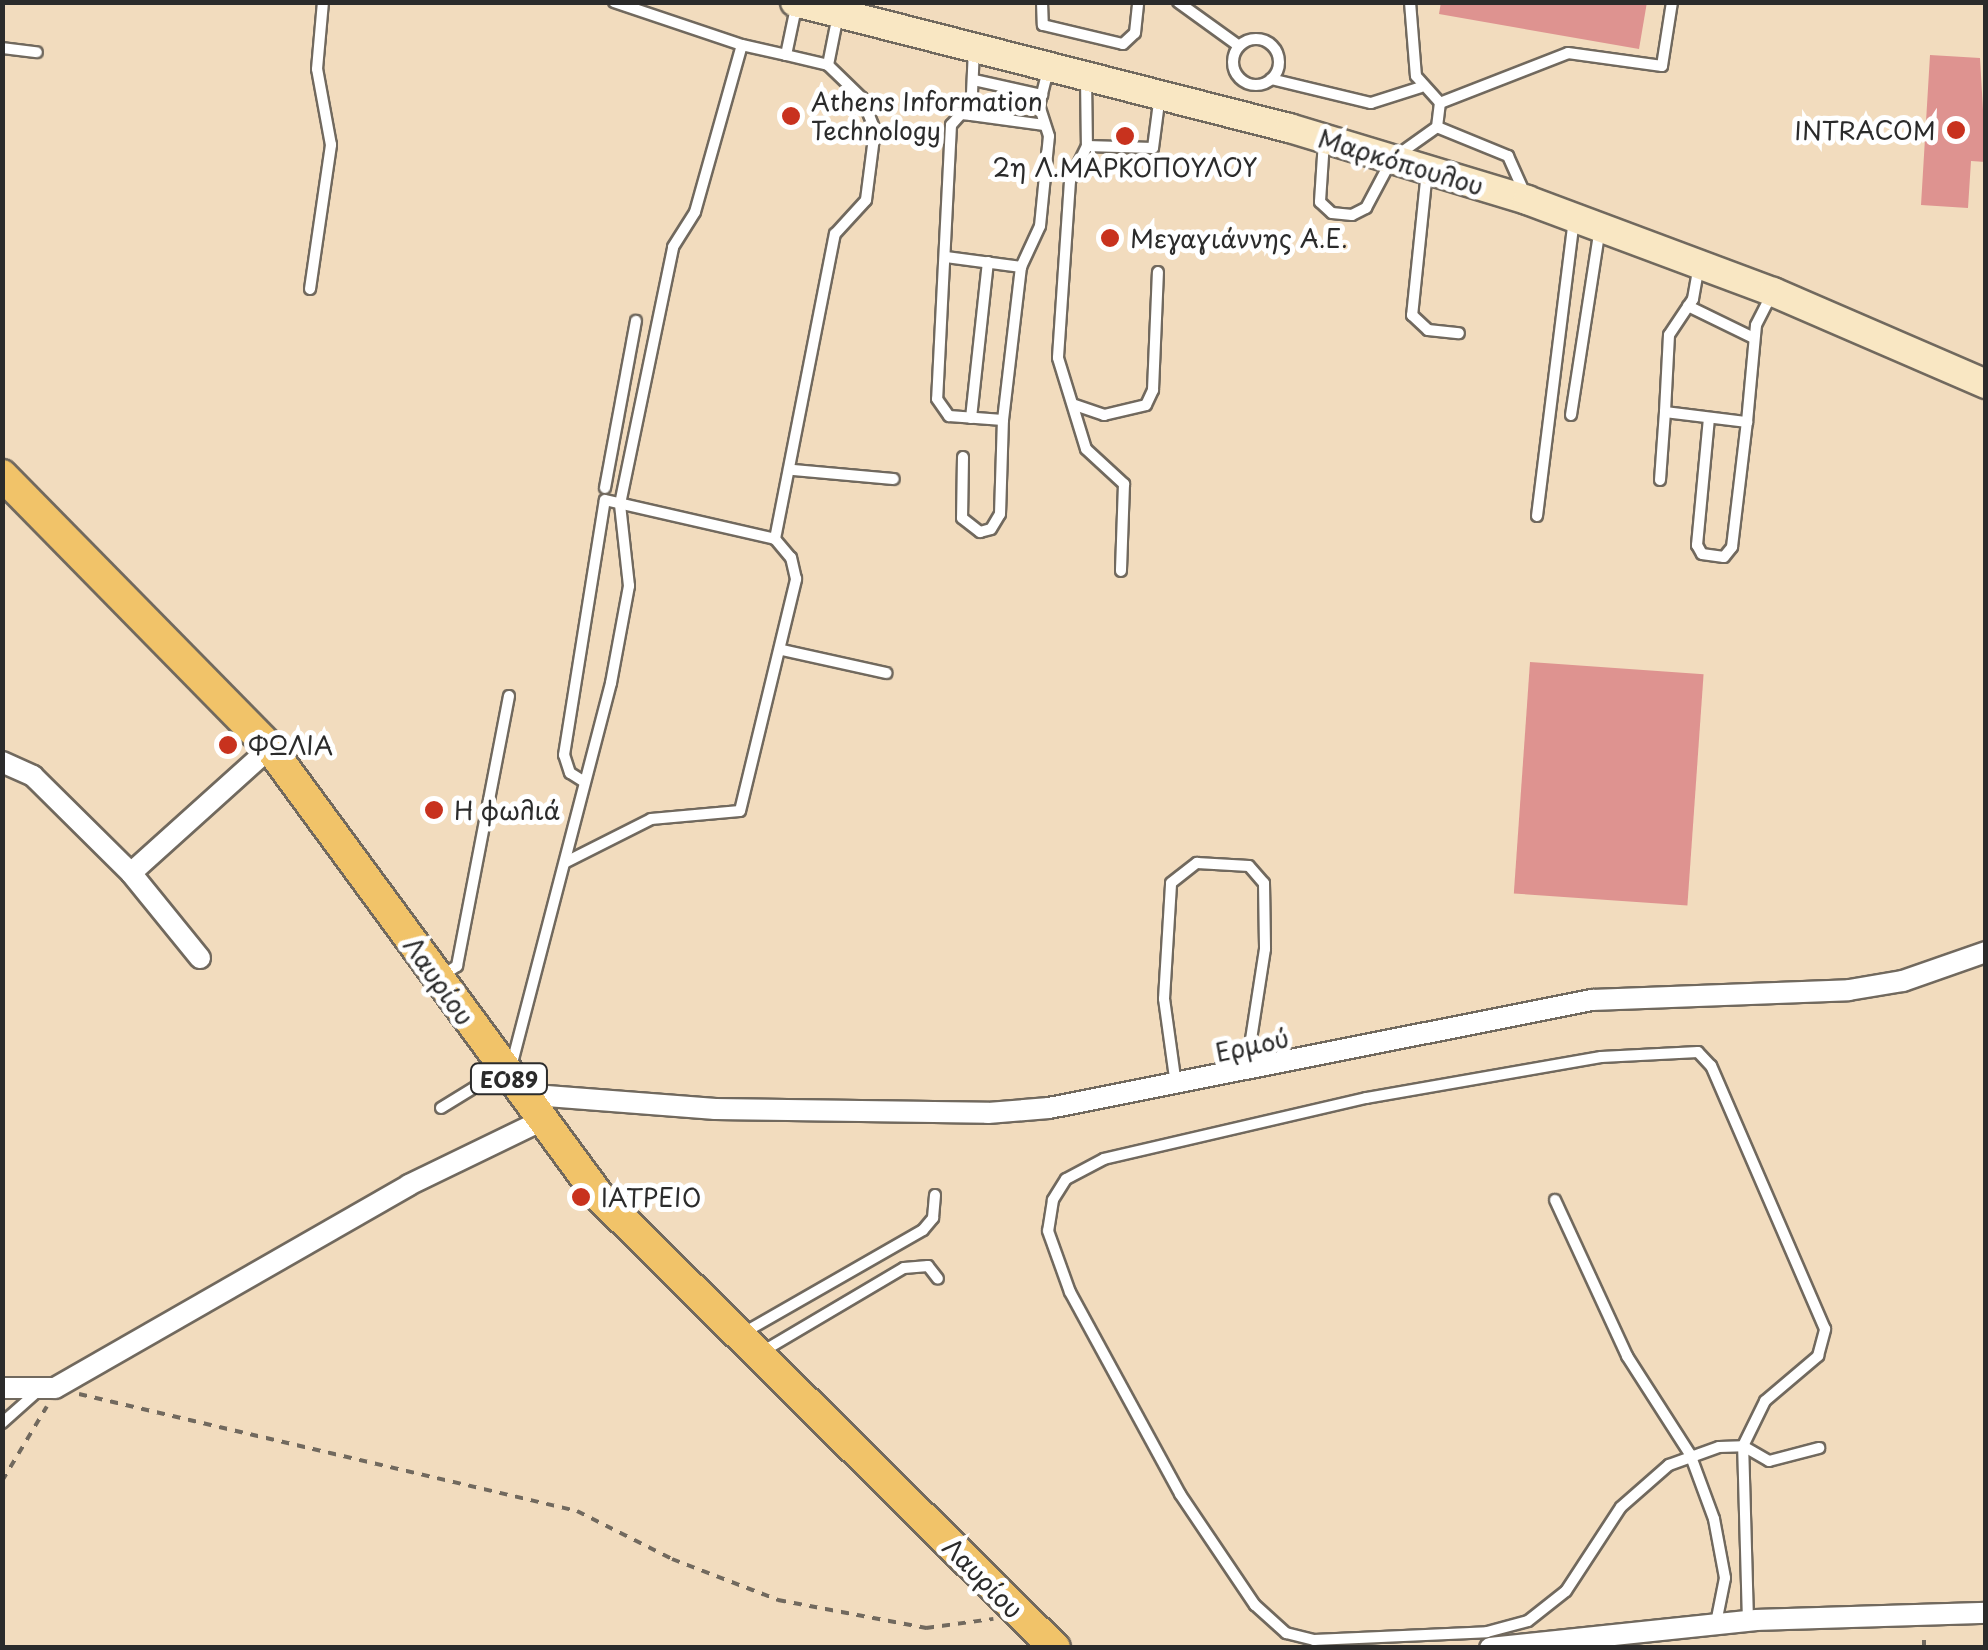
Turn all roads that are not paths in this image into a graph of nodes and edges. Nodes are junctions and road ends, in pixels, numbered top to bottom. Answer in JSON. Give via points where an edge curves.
{"nodes":[{"id":1,"x":323,"y":2,"type":"edge"},
{"id":2,"x":614,"y":2,"type":"edge"},
{"id":3,"x":1042,"y":2,"type":"edge"},
{"id":4,"x":1138,"y":2,"type":"edge"},
{"id":5,"x":1178,"y":2,"type":"edge"},
{"id":6,"x":1410,"y":2,"type":"edge"},
{"id":7,"x":1672,"y":2,"type":"edge"},
{"id":8,"x":796,"y":3,"type":"edge"},
{"id":9,"x":838,"y":14,"type":"junction"},
{"id":10,"x":742,"y":45,"type":"junction"},
{"id":11,"x":1239,"y":46,"type":"junction"},
{"id":12,"x":2,"y":48,"type":"edge"},
{"id":13,"x":974,"y":48,"type":"junction"},
{"id":14,"x":37,"y":52,"type":"dead end"},
{"id":15,"x":786,"y":54,"type":"junction"},
{"id":16,"x":828,"y":65,"type":"junction"},
{"id":17,"x":1049,"y":67,"type":"junction"},
{"id":18,"x":1086,"y":77,"type":"junction"},
{"id":19,"x":1270,"y":79,"type":"junction"},
{"id":20,"x":974,"y":80,"type":"junction"},
{"id":21,"x":1421,"y":87,"type":"junction"},
{"id":22,"x":1160,"y":95,"type":"junction"},
{"id":23,"x":1042,"y":96,"type":"junction"},
{"id":24,"x":1440,"y":103,"type":"junction"},
{"id":25,"x":971,"y":116,"type":"junction"},
{"id":26,"x":1044,"y":125,"type":"junction"},
{"id":27,"x":1437,"y":127,"type":"junction"},
{"id":28,"x":1324,"y":139,"type":"junction"},
{"id":29,"x":1087,"y":146,"type":"junction"},
{"id":30,"x":1392,"y":160,"type":"junction"},
{"id":31,"x":1427,"y":170,"type":"junction"},
{"id":32,"x":1527,"y":200,"type":"junction"},
{"id":33,"x":1587,"y":222,"type":"junction"},
{"id":34,"x":946,"y":257,"type":"junction"},
{"id":35,"x":988,"y":262,"type":"junction"},
{"id":36,"x":1699,"y":264,"type":"junction"},
{"id":37,"x":1021,"y":266,"type":"junction"},
{"id":38,"x":1158,"y":272,"type":"dead end"},
{"id":39,"x":310,"y":290,"type":"dead end"},
{"id":40,"x":1774,"y":292,"type":"junction"},
{"id":41,"x":1688,"y":306,"type":"junction"},
{"id":42,"x":636,"y":321,"type":"dead end"},
{"id":43,"x":1459,"y":333,"type":"dead end"},
{"id":44,"x":1754,"y":338,"type":"junction"},
{"id":45,"x":1986,"y":384,"type":"edge"},
{"id":46,"x":622,"y":388,"type":"junction"},
{"id":47,"x":641,"y":391,"type":"junction"},
{"id":48,"x":1075,"y":405,"type":"junction"},
{"id":49,"x":1665,"y":412,"type":"junction"},
{"id":50,"x":1571,"y":415,"type":"dead end"},
{"id":51,"x":971,"y":418,"type":"junction"},
{"id":52,"x":1708,"y":418,"type":"junction"},
{"id":53,"x":1003,"y":420,"type":"junction"},
{"id":54,"x":1748,"y":422,"type":"junction"},
{"id":55,"x":963,"y":457,"type":"dead end"},
{"id":56,"x":793,"y":470,"type":"junction"},
{"id":57,"x":2,"y":476,"type":"edge"},
{"id":58,"x":894,"y":479,"type":"dead end"},
{"id":59,"x":1660,"y":480,"type":"dead end"},
{"id":60,"x":605,"y":488,"type":"dead end"},
{"id":61,"x":620,"y":504,"type":"junction"},
{"id":62,"x":1537,"y":516,"type":"dead end"},
{"id":63,"x":775,"y":538,"type":"junction"},
{"id":64,"x":1121,"y":571,"type":"dead end"},
{"id":65,"x":782,"y":650,"type":"junction"},
{"id":66,"x":886,"y":672,"type":"dead end"},
{"id":67,"x":509,"y":696,"type":"dead end"},
{"id":68,"x":270,"y":748,"type":"junction"},
{"id":69,"x":2,"y":762,"type":"edge"},
{"id":70,"x":583,"y":781,"type":"junction"},
{"id":71,"x":566,"y":862,"type":"junction"},
{"id":72,"x":131,"y":873,"type":"junction"},
{"id":73,"x":1985,"y":955,"type":"edge"},
{"id":74,"x":200,"y":958,"type":"dead end"},
{"id":75,"x":438,"y":978,"type":"junction"},
{"id":76,"x":1246,"y":1072,"type":"junction"},
{"id":77,"x":510,"y":1080,"type":"junction"},
{"id":78,"x":1176,"y":1086,"type":"junction"},
{"id":79,"x":441,"y":1108,"type":"dead end"},
{"id":80,"x":539,"y":1122,"type":"junction"},
{"id":81,"x":935,"y":1195,"type":"dead end"},
{"id":82,"x":1555,"y":1200,"type":"dead end"},
{"id":83,"x":938,"y":1279,"type":"dead end"},
{"id":84,"x":750,"y":1344,"type":"junction"},
{"id":85,"x":2,"y":1388,"type":"edge"},
{"id":86,"x":46,"y":1390,"type":"junction"},
{"id":87,"x":4,"y":1421,"type":"edge"},
{"id":88,"x":1743,"y":1446,"type":"junction"},
{"id":89,"x":1820,"y":1448,"type":"dead end"},
{"id":90,"x":1690,"y":1454,"type":"junction"},
{"id":91,"x":1986,"y":1613,"type":"edge"},
{"id":92,"x":1748,"y":1621,"type":"junction"},
{"id":93,"x":1716,"y":1624,"type":"junction"},
{"id":94,"x":1055,"y":1648,"type":"edge"},
{"id":95,"x":1490,"y":1648,"type":"edge"}],
"edges":[{"from":1,"to":39,"type":"lane","via":[[317,68],[331,145]]},
{"from":2,"to":10,"type":"lane"},
{"from":3,"to":4,"type":"lane","via":[[1043,25],[1123,44],[1135,33]]},
{"from":5,"to":11,"type":"lane"},
{"from":6,"to":21,"type":"lane"},
{"from":7,"to":24,"type":"lane","via":[[1662,66],[1568,53]]},
{"from":8,"to":9,"type":"main road","name":"Μαρκόπουλου"},
{"from":8,"to":15,"type":"lane"},
{"from":9,"to":13,"type":"main road","name":"Μαρκόπουλου"},
{"from":9,"to":16,"type":"lane"},
{"from":10,"to":15,"type":"lane"},
{"from":10,"to":47,"type":"lane","via":[[695,212],[673,247]]},
{"from":11,"to":19,"type":"lane","via":[[1233,60],[1242,80]]},
{"from":11,"to":19,"type":"lane","via":[[1259,39],[1272,46],[1278,66]]},
{"from":12,"to":14,"type":"lane"},
{"from":13,"to":17,"type":"main road","name":"Μαρκόπουλου"},
{"from":13,"to":20,"type":"lane"},
{"from":15,"to":16,"type":"lane"},
{"from":16,"to":56,"type":"lane","via":[[862,98],[874,130],[866,200],[835,234]]},
{"from":17,"to":18,"type":"main road","name":"Μαρκόπουλου"},
{"from":17,"to":23,"type":"lane"},
{"from":18,"to":22,"type":"main road","name":"Μαρκόπουλου"},
{"from":18,"to":29,"type":"lane"},
{"from":19,"to":21,"type":"lane","via":[[1370,104]]},
{"from":20,"to":23,"type":"lane"},
{"from":20,"to":25,"type":"lane"},
{"from":21,"to":24,"type":"lane"},
{"from":22,"to":28,"type":"main road","name":"Μαρκόπουλου"},
{"from":22,"to":29,"type":"lane","via":[[1153,148]]},
{"from":23,"to":26,"type":"lane"},
{"from":24,"to":27,"type":"lane"},
{"from":25,"to":26,"type":"lane"},
{"from":25,"to":34,"type":"lane","via":[[961,114],[951,125]]},
{"from":26,"to":37,"type":"lane","via":[[1049,136],[1040,226]]},
{"from":27,"to":30,"type":"lane"},
{"from":27,"to":32,"type":"lane","via":[[1508,156]]},
{"from":28,"to":30,"type":"main road","name":"Μαρκόπουλου"},
{"from":28,"to":30,"type":"lane","via":[[1320,202],[1332,213],[1366,208]]},
{"from":29,"to":48,"type":"lane","via":[[1070,181],[1058,358]]},
{"from":30,"to":31,"type":"main road","name":"Μαρκόπουλου"},
{"from":31,"to":32,"type":"main road","name":"Μαρκόπουλου"},
{"from":31,"to":43,"type":"lane","via":[[1412,315],[1428,330]]},
{"from":32,"to":33,"type":"main road","name":"Μαρκόπουλου"},
{"from":33,"to":36,"type":"main road","name":"Μαρκόπουλου"},
{"from":33,"to":50,"type":"lane"},
{"from":33,"to":62,"type":"lane"},
{"from":34,"to":35,"type":"lane"},
{"from":34,"to":51,"type":"lane","via":[[937,399],[940,412]]},
{"from":35,"to":37,"type":"lane"},
{"from":35,"to":51,"type":"lane"},
{"from":36,"to":40,"type":"main road","name":"Μαρκόπουλου"},
{"from":36,"to":41,"type":"lane"},
{"from":37,"to":53,"type":"lane"},
{"from":38,"to":48,"type":"lane","via":[[1146,405],[1104,415]]},
{"from":40,"to":44,"type":"lane"},
{"from":40,"to":45,"type":"main road","name":"Μαρκόπουλου"},
{"from":41,"to":44,"type":"lane"},
{"from":41,"to":49,"type":"lane","via":[[1669,335]]},
{"from":42,"to":46,"type":"lane"},
{"from":44,"to":54,"type":"lane"},
{"from":46,"to":47,"type":"lane"},
{"from":46,"to":60,"type":"lane"},
{"from":47,"to":61,"type":"lane"},
{"from":48,"to":64,"type":"lane","via":[[1086,450],[1124,484]]},
{"from":49,"to":52,"type":"lane"},
{"from":49,"to":59,"type":"lane"},
{"from":51,"to":53,"type":"lane"},
{"from":52,"to":54,"type":"lane"},
{"from":52,"to":54,"type":"lane","via":[[1697,546],[1702,554],[1724,557],[1732,547]]},
{"from":53,"to":55,"type":"lane","via":[[1000,514],[991,529],[980,532],[962,518]]},
{"from":56,"to":58,"type":"lane"},
{"from":56,"to":63,"type":"lane"},
{"from":57,"to":68,"type":"main road","name":"Λαυρίου","number":"ΕΟ89","via":[[124,611]]},
{"from":61,"to":63,"type":"lane"},
{"from":61,"to":70,"type":"lane","via":[[629,586]]},
{"from":61,"to":70,"type":"lane","via":[[605,500],[564,755],[570,773]]},
{"from":63,"to":65,"type":"lane","via":[[792,558],[796,579]]},
{"from":65,"to":66,"type":"lane"},
{"from":65,"to":71,"type":"lane","via":[[740,811],[651,819]]},
{"from":67,"to":75,"type":"lane","via":[[457,966]]},
{"from":68,"to":72,"type":"street"},
{"from":68,"to":75,"type":"main road","name":"Λαυρίου","number":"ΕΟ89"},
{"from":69,"to":72,"type":"street","via":[[33,776]]},
{"from":70,"to":71,"type":"lane"},
{"from":71,"to":77,"type":"lane"},
{"from":72,"to":74,"type":"street"},
{"from":73,"to":76,"type":"street","name":"Ερμού","via":[[1849,990],[1592,1000]]},
{"from":75,"to":77,"type":"main road","name":"Λαυρίου","number":"ΕΟ89"},
{"from":76,"to":78,"type":"street","name":"Ερμού"},
{"from":76,"to":78,"type":"lane","via":[[1265,949],[1264,883],[1249,866],[1198,863],[1171,883],[1164,1000]]},
{"from":77,"to":78,"type":"street","name":"Ερμού","via":[[715,1109],[988,1113]]},
{"from":77,"to":79,"type":"lane"},
{"from":77,"to":80,"type":"main road","name":"Λαυρίου","number":"ΕΟ89"},
{"from":80,"to":84,"type":"main road","name":"Λαυρίου","number":"ΕΟ89","via":[[599,1196]]},
{"from":80,"to":86,"type":"street","via":[[410,1186]]},
{"from":81,"to":84,"type":"lane","via":[[933,1218],[922,1230]]},
{"from":82,"to":90,"type":"lane","via":[[1627,1356]]},
{"from":83,"to":84,"type":"lane","via":[[928,1266],[904,1268]]},
{"from":84,"to":94,"type":"main road","name":"Λαυρίου","number":"ΕΟ89"},
{"from":85,"to":86,"type":"street"},
{"from":86,"to":87,"type":"lane"},
{"from":88,"to":89,"type":"lane","via":[[1768,1461]]},
{"from":88,"to":90,"type":"lane"},
{"from":88,"to":90,"type":"lane","via":[[1765,1401],[1818,1356],[1825,1328],[1711,1066],[1698,1052],[1601,1056],[1366,1098],[1104,1160],[1066,1179],[1053,1200],[1048,1231],[1070,1292],[1180,1494],[1255,1605],[1286,1633],[1314,1640],[1487,1632],[1528,1621],[1566,1591],[1622,1507]]},
{"from":88,"to":92,"type":"lane"},
{"from":90,"to":93,"type":"lane","via":[[1714,1520],[1725,1578]]},
{"from":91,"to":92,"type":"street"},
{"from":92,"to":93,"type":"street"},
{"from":93,"to":95,"type":"street"}]}
